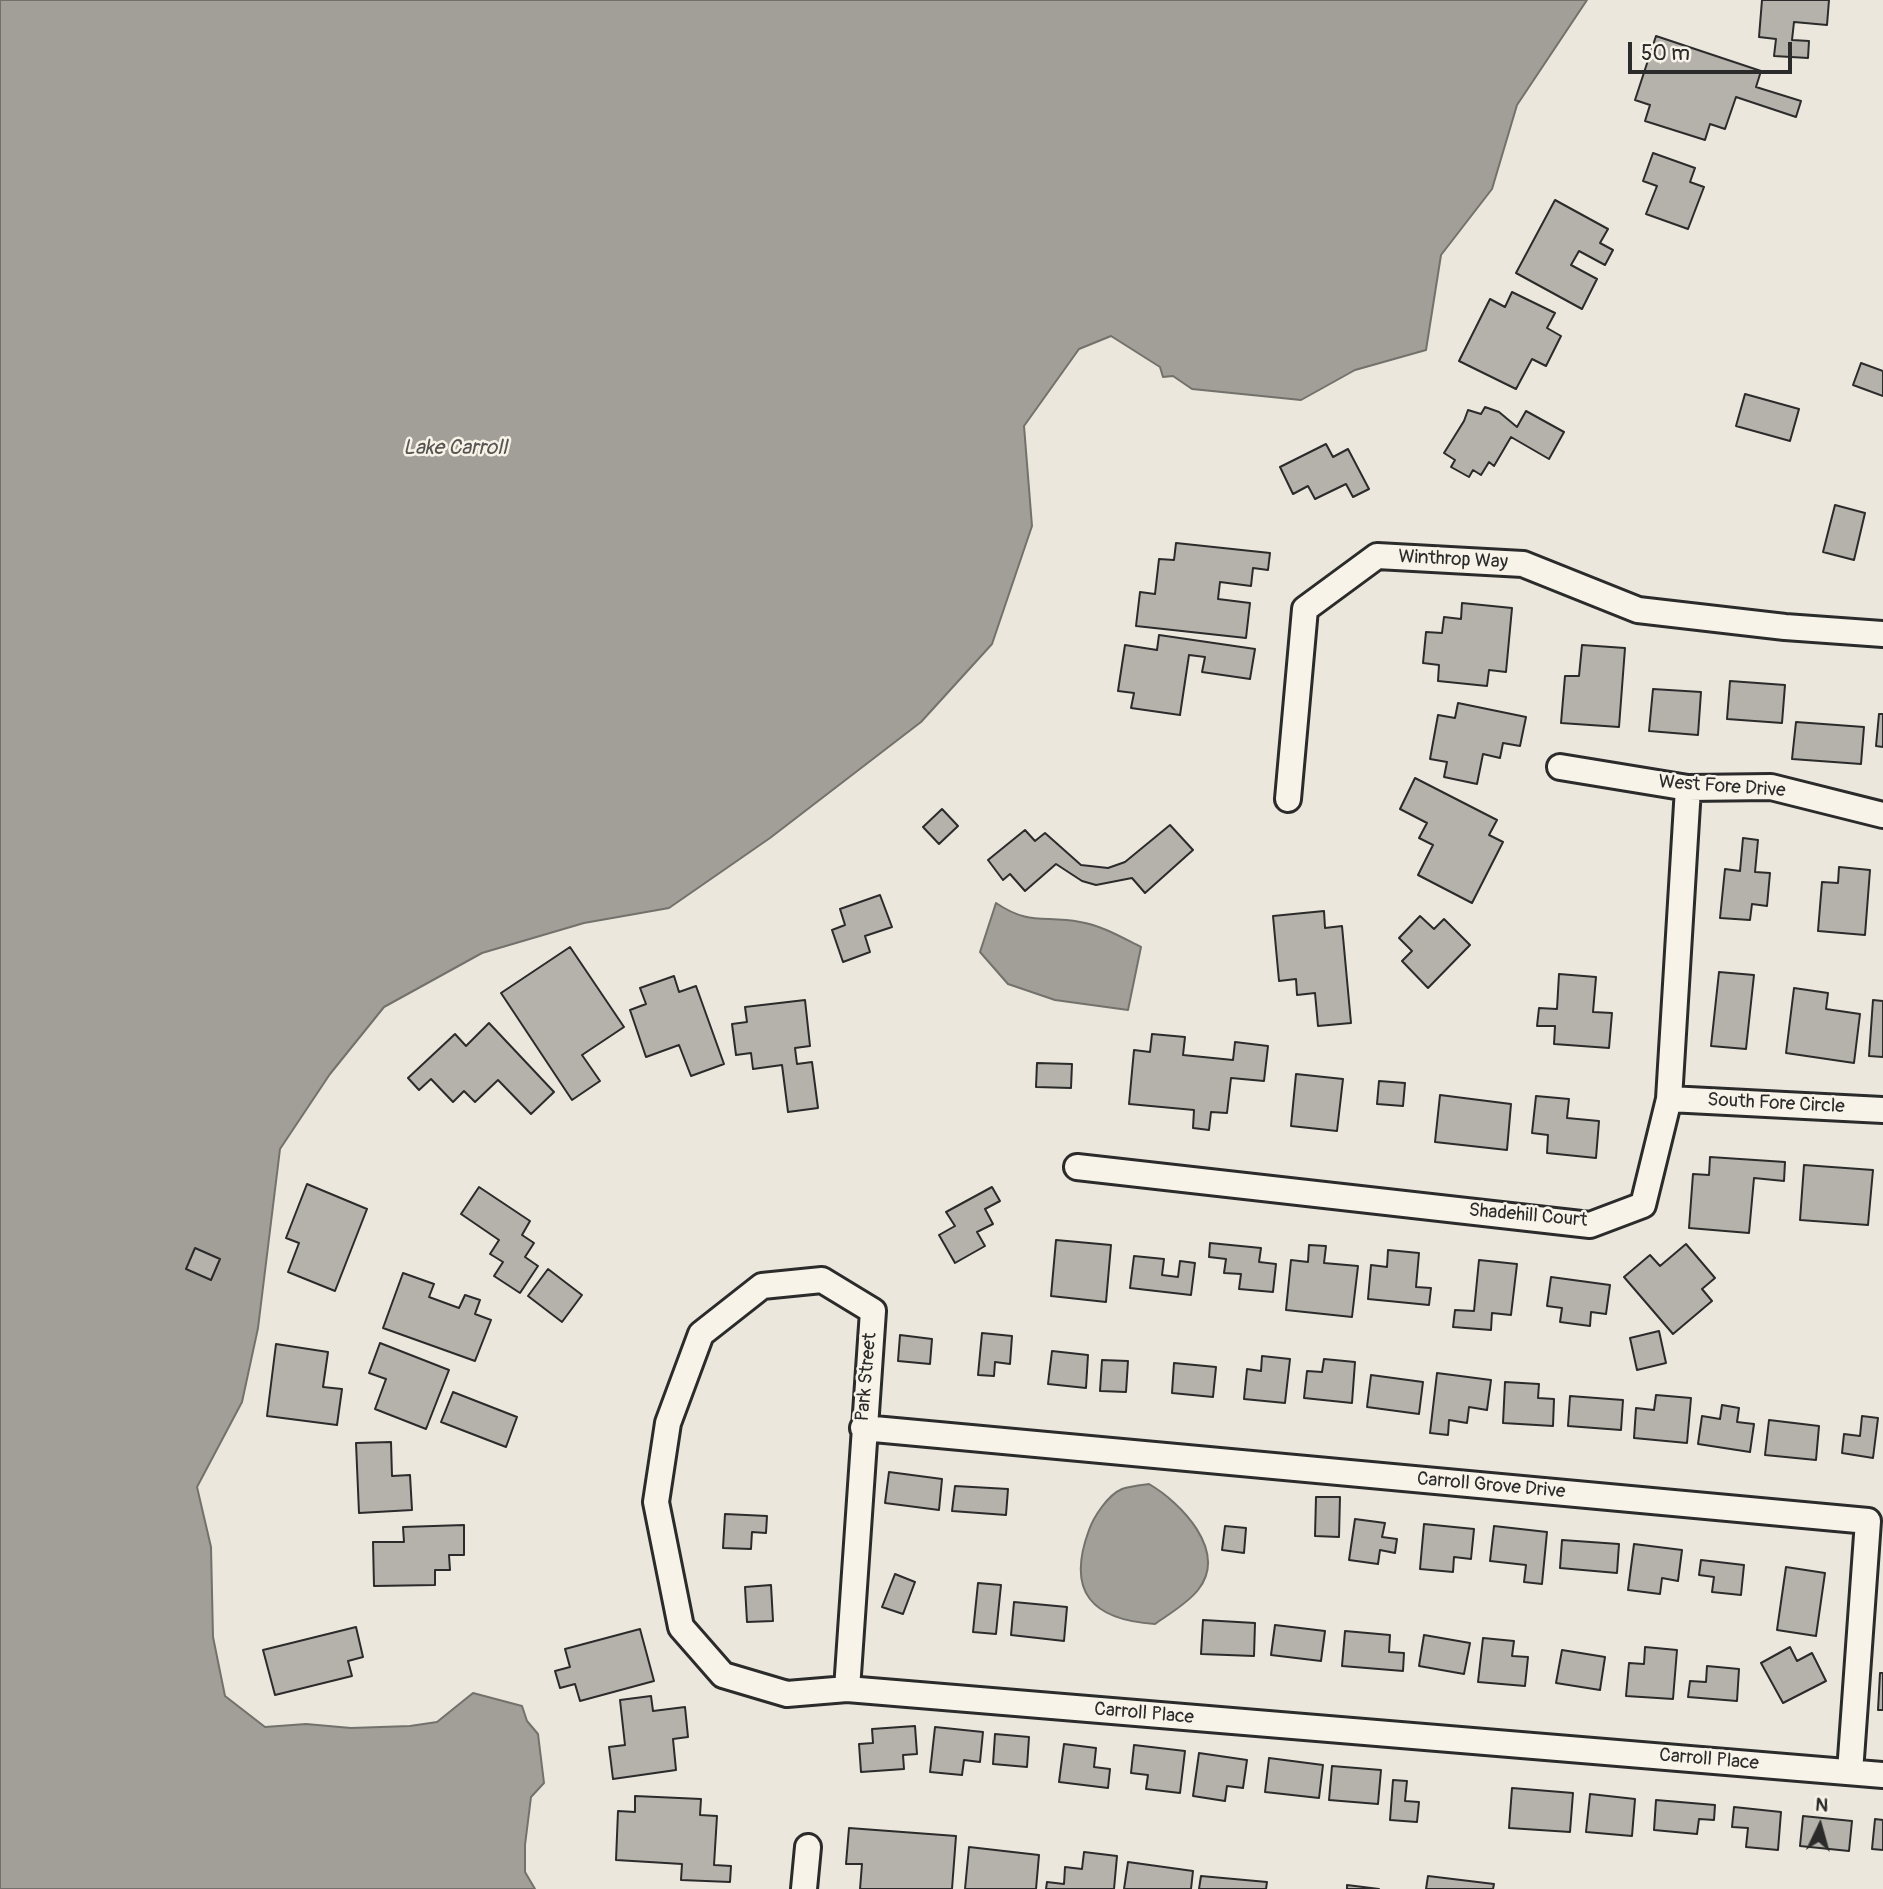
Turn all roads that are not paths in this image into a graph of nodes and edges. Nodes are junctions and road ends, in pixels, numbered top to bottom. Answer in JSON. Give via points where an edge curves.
{"nodes":[{"id":1,"x":1883,"y":634,"type":"edge"},
{"id":2,"x":1560,"y":767,"type":"dead end"},
{"id":3,"x":1688,"y":788,"type":"junction"},
{"id":4,"x":1288,"y":799,"type":"dead end"},
{"id":5,"x":1883,"y":814,"type":"edge"},
{"id":6,"x":1669,"y":1099,"type":"junction"},
{"id":7,"x":1883,"y":1110,"type":"edge"},
{"id":8,"x":1076,"y":1167,"type":"dead end"},
{"id":9,"x":684,"y":1380,"type":"joint"},
{"id":10,"x":863,"y":1428,"type":"junction"},
{"id":11,"x":847,"y":1689,"type":"junction"},
{"id":12,"x":1850,"y":1772,"type":"junction"},
{"id":13,"x":1883,"y":1775,"type":"edge"},
{"id":14,"x":808,"y":1847,"type":"dead end"},
{"id":15,"x":804,"y":1889,"type":"edge"}],
"edges":[{"from":1,"to":4,"type":"street","name":"Winthrop Way","via":[[1638,610],[1523,564],[1377,556],[1306,609]]},
{"from":2,"to":3,"type":"street","name":"West Fore Drive"},
{"from":3,"to":5,"type":"street","name":"West Fore Drive","via":[[1771,787]]},
{"from":3,"to":6,"type":"street","name":"Shadehill Court"},
{"from":6,"to":7,"type":"street","name":"South Fore Circle"},
{"from":6,"to":8,"type":"street","name":"Shadehill Court","via":[[1643,1205],[1590,1225]]},
{"from":9,"to":10,"type":"street","name":"Park Street","via":[[701,1334],[762,1286],[822,1280],[873,1311]]},
{"from":9,"to":11,"type":"street","name":"Carroll Place","via":[[668,1423],[656,1502],[681,1627],[723,1675],[787,1694]]},
{"from":10,"to":11,"type":"street","name":"Park Street"},
{"from":10,"to":12,"type":"street","name":"Carroll Grove Drive","via":[[1868,1521]]},
{"from":11,"to":12,"type":"street","name":"Carroll Place"},
{"from":12,"to":13,"type":"street","name":"Carroll Place"},
{"from":14,"to":15,"type":"street"}]}
